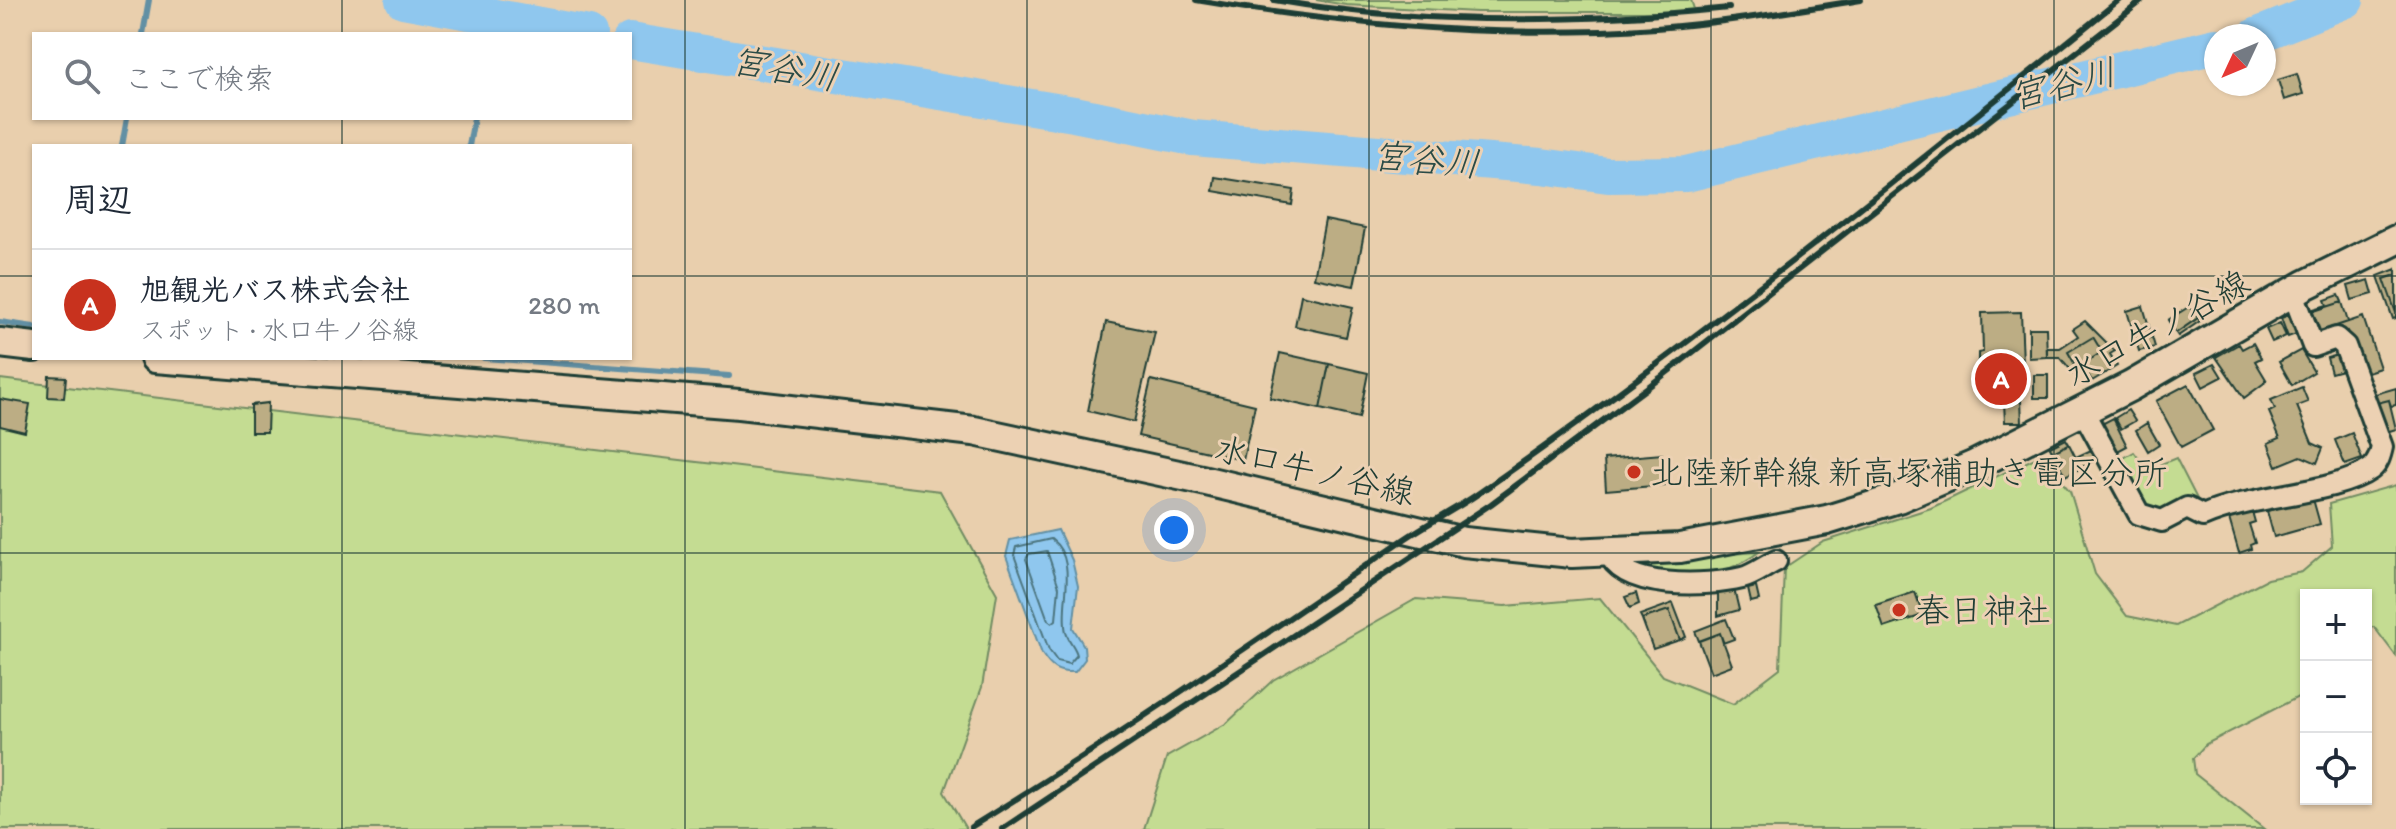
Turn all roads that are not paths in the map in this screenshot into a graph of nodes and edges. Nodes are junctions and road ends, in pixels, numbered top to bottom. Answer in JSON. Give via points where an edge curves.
{"nodes":[{"id":1,"x":2396,"y":240,"type":"edge"},
{"id":2,"x":2383,"y":253,"type":"edge"},
{"id":3,"x":2293,"y":293,"type":"junction"},
{"id":4,"x":0,"y":343,"type":"edge"},
{"id":5,"x":32,"y":347,"type":"edge"},
{"id":6,"x":181,"y":360,"type":"edge"},
{"id":7,"x":2083,"y":411,"type":"junction"},
{"id":8,"x":1608,"y":551,"type":"junction"},
{"id":9,"x":1776,"y":561,"type":"dead end"}],
"edges":[{"from":1,"to":2,"type":"main road","name":"水口牛ノ谷線"},
{"from":2,"to":3,"type":"main road","name":"水口牛ノ谷線"},
{"from":3,"to":7,"type":"main road","name":"水口牛ノ谷線"},
{"from":3,"to":7,"type":"street","via":[[2313,346],[2336,338],[2345,346],[2382,447],[2373,467],[2355,478],[2252,499],[2203,516],[2187,508],[2162,521],[2139,514]]},
{"from":4,"to":5,"type":"main road"},
{"from":6,"to":8,"type":"main road","name":"水口牛ノ谷線","via":[[708,401],[974,431],[1464,542],[1572,553]]},
{"from":7,"to":8,"type":"main road","name":"水口牛ノ谷線","via":[[1898,498],[1827,520],[1680,548]]},
{"from":8,"to":9,"type":"street","via":[[1612,563],[1624,571],[1697,585],[1746,577]]}]}
